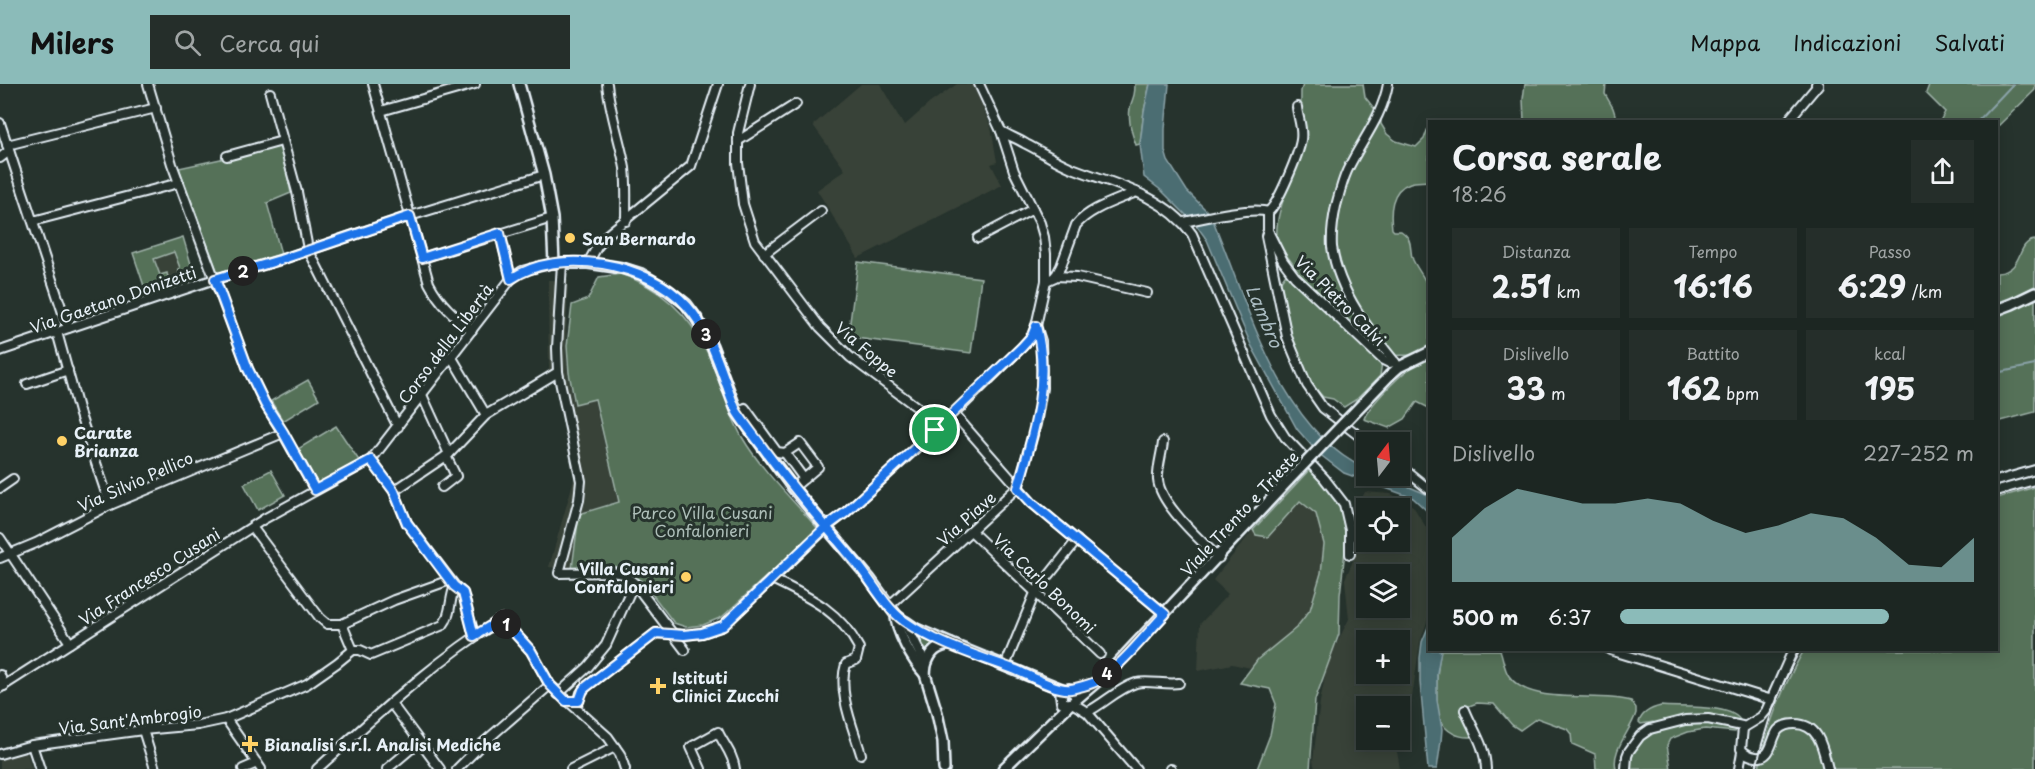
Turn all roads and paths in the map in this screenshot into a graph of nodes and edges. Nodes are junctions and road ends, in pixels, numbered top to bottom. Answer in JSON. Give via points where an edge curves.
{"nodes":[{"id":1,"x":148,"y":84,"type":"edge"},
{"id":2,"x":373,"y":84,"type":"edge"},
{"id":3,"x":475,"y":84,"type":"edge"},
{"id":4,"x":519,"y":84,"type":"edge"},
{"id":5,"x":607,"y":84,"type":"edge"},
{"id":6,"x":718,"y":84,"type":"edge"},
{"id":7,"x":750,"y":84,"type":"edge"},
{"id":8,"x":979,"y":84,"type":"edge"},
{"id":9,"x":1388,"y":84,"type":"edge"},
{"id":10,"x":1816,"y":84,"type":"edge"},
{"id":11,"x":270,"y":93,"type":"dead end"},
{"id":12,"x":796,"y":104,"type":"dead end"},
{"id":13,"x":1297,"y":107,"type":"dead end"},
{"id":14,"x":156,"y":108,"type":"junction"},
{"id":15,"x":381,"y":111,"type":"junction"},
{"id":16,"x":1789,"y":120,"type":"edge"},
{"id":17,"x":0,"y":123,"type":"edge"},
{"id":18,"x":1001,"y":131,"type":"junction"},
{"id":19,"x":282,"y":141,"type":"junction"},
{"id":20,"x":738,"y":141,"type":"junction"},
{"id":21,"x":8,"y":148,"type":"junction"},
{"id":22,"x":227,"y":156,"type":"dead end"},
{"id":23,"x":0,"y":158,"type":"edge"},
{"id":24,"x":544,"y":175,"type":"junction"},
{"id":25,"x":179,"y":183,"type":"junction"},
{"id":26,"x":1136,"y":192,"type":"junction"},
{"id":27,"x":1033,"y":209,"type":"junction"},
{"id":28,"x":821,"y":211,"type":"dead end"},
{"id":29,"x":1268,"y":212,"type":"junction"},
{"id":30,"x":410,"y":216,"type":"junction"},
{"id":31,"x":552,"y":218,"type":"junction"},
{"id":32,"x":33,"y":221,"type":"junction"},
{"id":33,"x":626,"y":221,"type":"junction"},
{"id":34,"x":1187,"y":221,"type":"junction"},
{"id":35,"x":500,"y":233,"type":"junction"},
{"id":36,"x":1269,"y":233,"type":"junction"},
{"id":37,"x":978,"y":237,"type":"dead end"},
{"id":38,"x":308,"y":249,"type":"junction"},
{"id":39,"x":764,"y":254,"type":"junction"},
{"id":40,"x":422,"y":258,"type":"junction"},
{"id":41,"x":588,"y":262,"type":"junction"},
{"id":42,"x":558,"y":263,"type":"junction"},
{"id":43,"x":1055,"y":276,"type":"junction"},
{"id":44,"x":215,"y":279,"type":"junction"},
{"id":45,"x":511,"y":279,"type":"junction"},
{"id":46,"x":1046,"y":281,"type":"junction"},
{"id":47,"x":1147,"y":293,"type":"dead end"},
{"id":48,"x":2035,"y":293,"type":"edge"},
{"id":49,"x":1998,"y":309,"type":"edge"},
{"id":50,"x":1036,"y":326,"type":"junction"},
{"id":51,"x":68,"y":328,"type":"junction"},
{"id":52,"x":472,"y":330,"type":"junction"},
{"id":53,"x":57,"y":332,"type":"junction"},
{"id":54,"x":0,"y":351,"type":"edge"},
{"id":55,"x":1428,"y":353,"type":"edge"},
{"id":56,"x":451,"y":356,"type":"junction"},
{"id":57,"x":1397,"y":364,"type":"junction"},
{"id":58,"x":68,"y":370,"type":"junction"},
{"id":59,"x":558,"y":372,"type":"junction"},
{"id":60,"x":27,"y":384,"type":"dead end"},
{"id":61,"x":422,"y":395,"type":"junction"},
{"id":62,"x":737,"y":412,"type":"junction"},
{"id":63,"x":954,"y":414,"type":"junction"},
{"id":64,"x":486,"y":415,"type":"junction"},
{"id":65,"x":398,"y":427,"type":"junction"},
{"id":66,"x":935,"y":430,"type":"junction"},
{"id":67,"x":283,"y":432,"type":"junction"},
{"id":68,"x":1356,"y":434,"type":"edge"},
{"id":69,"x":1163,"y":442,"type":"dead end"},
{"id":70,"x":781,"y":453,"type":"junction"},
{"id":71,"x":447,"y":455,"type":"junction"},
{"id":72,"x":371,"y":460,"type":"junction"},
{"id":73,"x":2035,"y":470,"type":"edge"},
{"id":74,"x":1410,"y":474,"type":"edge"},
{"id":75,"x":804,"y":479,"type":"junction"},
{"id":76,"x":13,"y":480,"type":"dead end"},
{"id":77,"x":1998,"y":480,"type":"edge"},
{"id":78,"x":442,"y":487,"type":"dead end"},
{"id":79,"x":0,"y":488,"type":"edge"},
{"id":80,"x":793,"y":488,"type":"junction"},
{"id":81,"x":1018,"y":488,"type":"junction"},
{"id":82,"x":1428,"y":488,"type":"edge"},
{"id":83,"x":315,"y":490,"type":"junction"},
{"id":84,"x":394,"y":491,"type":"junction"},
{"id":85,"x":110,"y":505,"type":"junction"},
{"id":86,"x":252,"y":527,"type":"junction"},
{"id":87,"x":826,"y":527,"type":"junction"},
{"id":88,"x":972,"y":532,"type":"junction"},
{"id":89,"x":0,"y":538,"type":"edge"},
{"id":90,"x":1077,"y":540,"type":"junction"},
{"id":91,"x":10,"y":554,"type":"junction"},
{"id":92,"x":1350,"y":554,"type":"dead end"},
{"id":93,"x":0,"y":558,"type":"edge"},
{"id":94,"x":1219,"y":558,"type":"junction"},
{"id":95,"x":772,"y":579,"type":"junction"},
{"id":96,"x":452,"y":583,"type":"junction"},
{"id":97,"x":634,"y":583,"type":"junction"},
{"id":98,"x":1035,"y":593,"type":"junction"},
{"id":99,"x":889,"y":606,"type":"junction"},
{"id":100,"x":1165,"y":614,"type":"junction"},
{"id":101,"x":896,"y":615,"type":"junction"},
{"id":102,"x":904,"y":621,"type":"junction"},
{"id":103,"x":342,"y":624,"type":"junction"},
{"id":104,"x":672,"y":634,"type":"junction"},
{"id":105,"x":474,"y":636,"type":"junction"},
{"id":106,"x":70,"y":643,"type":"junction"},
{"id":107,"x":951,"y":645,"type":"junction"},
{"id":108,"x":353,"y":650,"type":"junction"},
{"id":109,"x":685,"y":650,"type":"dead end"},
{"id":110,"x":1613,"y":651,"type":"edge"},
{"id":111,"x":1793,"y":651,"type":"edge"},
{"id":112,"x":1100,"y":654,"type":"dead end"},
{"id":113,"x":1005,"y":666,"type":"junction"},
{"id":114,"x":925,"y":669,"type":"junction"},
{"id":115,"x":0,"y":675,"type":"edge"},
{"id":116,"x":1179,"y":683,"type":"dead end"},
{"id":117,"x":550,"y":685,"type":"junction"},
{"id":118,"x":2,"y":687,"type":"edge"},
{"id":119,"x":558,"y":694,"type":"junction"},
{"id":120,"x":1068,"y":697,"type":"junction"},
{"id":121,"x":1772,"y":700,"type":"junction"},
{"id":122,"x":566,"y":701,"type":"junction"},
{"id":123,"x":579,"y":701,"type":"junction"},
{"id":124,"x":391,"y":703,"type":"junction"},
{"id":125,"x":1087,"y":711,"type":"junction"},
{"id":126,"x":1465,"y":711,"type":"dead end"},
{"id":127,"x":226,"y":718,"type":"junction"},
{"id":128,"x":588,"y":718,"type":"junction"},
{"id":129,"x":1743,"y":727,"type":"junction"},
{"id":130,"x":143,"y":730,"type":"junction"},
{"id":131,"x":419,"y":742,"type":"junction"},
{"id":132,"x":32,"y":745,"type":"junction"},
{"id":133,"x":615,"y":747,"type":"junction"},
{"id":134,"x":1742,"y":752,"type":"junction"},
{"id":135,"x":0,"y":754,"type":"edge"},
{"id":136,"x":861,"y":754,"type":"dead end"},
{"id":137,"x":259,"y":766,"type":"edge"},
{"id":138,"x":40,"y":769,"type":"edge"},
{"id":139,"x":155,"y":769,"type":"edge"},
{"id":140,"x":243,"y":769,"type":"edge"},
{"id":141,"x":317,"y":769,"type":"edge"},
{"id":142,"x":387,"y":769,"type":"edge"},
{"id":143,"x":440,"y":769,"type":"edge"},
{"id":144,"x":457,"y":769,"type":"edge"},
{"id":145,"x":571,"y":769,"type":"edge"},
{"id":146,"x":625,"y":769,"type":"edge"},
{"id":147,"x":701,"y":769,"type":"edge"},
{"id":148,"x":735,"y":769,"type":"edge"},
{"id":149,"x":944,"y":769,"type":"edge"},
{"id":150,"x":1002,"y":769,"type":"edge"},
{"id":151,"x":1136,"y":769,"type":"edge"},
{"id":152,"x":1486,"y":769,"type":"edge"},
{"id":153,"x":1626,"y":769,"type":"edge"},
{"id":154,"x":1739,"y":769,"type":"edge"},
{"id":155,"x":1828,"y":769,"type":"edge"}],
"edges":[{"from":1,"to":14,"type":"street"},
{"from":2,"to":15,"type":"street"},
{"from":3,"to":15,"type":"street"},
{"from":4,"to":24,"type":"main road"},
{"from":5,"to":33,"type":"street","via":[[625,171]]},
{"from":6,"to":33,"type":"street","via":[[691,166]]},
{"from":7,"to":20,"type":"street","name":"Via Foppe"},
{"from":8,"to":18,"type":"street"},
{"from":9,"to":57,"type":"street","via":[[1381,111],[1339,193],[1332,249],[1354,306]]},
{"from":10,"to":16,"type":"street"},
{"from":11,"to":19,"type":"street"},
{"from":12,"to":20,"type":"street"},
{"from":13,"to":29,"type":"street","via":[[1301,139],[1289,174]]},
{"from":14,"to":21,"type":"street"},
{"from":14,"to":25,"type":"street"},
{"from":15,"to":30,"type":"street"},
{"from":17,"to":21,"type":"street"},
{"from":18,"to":26,"type":"street","via":[[1050,158]]},
{"from":18,"to":27,"type":"street","via":[[1014,171]]},
{"from":19,"to":22,"type":"street"},
{"from":19,"to":38,"type":"street"},
{"from":20,"to":39,"type":"street","name":"Via Foppe","via":[[743,204],[751,231]]},
{"from":21,"to":23,"type":"street"},
{"from":21,"to":32,"type":"street"},
{"from":24,"to":30,"type":"street","name":"Via Gaetano Donizetti"},
{"from":24,"to":31,"type":"main road"},
{"from":25,"to":32,"type":"street"},
{"from":25,"to":44,"type":"street"},
{"from":26,"to":34,"type":"street"},
{"from":26,"to":43,"type":"street","via":[[1079,222]]},
{"from":27,"to":37,"type":"street"},
{"from":27,"to":46,"type":"street","via":[[1044,237]]},
{"from":28,"to":39,"type":"street"},
{"from":29,"to":34,"type":"street"},
{"from":29,"to":36,"type":"street","name":"Via Pietro Calvi"},
{"from":30,"to":38,"type":"street","name":"Via Gaetano Donizetti"},
{"from":30,"to":40,"type":"street"},
{"from":31,"to":35,"type":"street"},
{"from":31,"to":42,"type":"main road"},
{"from":32,"to":51,"type":"street"},
{"from":33,"to":41,"type":"street","via":[[602,241]]},
{"from":34,"to":92,"type":"street","via":[[1271,415],[1285,437],[1344,504]]},
{"from":35,"to":40,"type":"street"},
{"from":35,"to":45,"type":"street"},
{"from":36,"to":57,"type":"street","name":"Via Pietro Calvi","via":[[1295,278],[1383,360]]},
{"from":36,"to":68,"type":"street","via":[[1266,236],[1287,337],[1307,385],[1323,408]]},
{"from":38,"to":44,"type":"street","name":"Via Gaetano Donizetti"},
{"from":38,"to":65,"type":"street"},
{"from":39,"to":66,"type":"street","name":"Via Foppe","via":[[831,339],[922,411]]},
{"from":40,"to":52,"type":"street","via":[[437,297]]},
{"from":41,"to":42,"type":"main road"},
{"from":41,"to":62,"type":"main road","via":[[641,274],[686,304],[712,346]]},
{"from":42,"to":45,"type":"street","name":"Corso della Libertà","via":[[522,271]]},
{"from":42,"to":59,"type":"street"},
{"from":43,"to":46,"type":"street"},
{"from":43,"to":47,"type":"street","via":[[1077,277]]},
{"from":44,"to":51,"type":"street","name":"Via Gaetano Donizetti"},
{"from":44,"to":67,"type":"street","via":[[248,369]]},
{"from":45,"to":52,"type":"street","name":"Corso della Libertà"},
{"from":46,"to":50,"type":"street"},
{"from":48,"to":49,"type":"main road"},
{"from":50,"to":63,"type":"street","via":[[1022,347]]},
{"from":50,"to":81,"type":"street","name":"Via Piave","via":[[1041,341],[1042,388]]},
{"from":51,"to":53,"type":"street","name":"Via Gaetano Donizetti"},
{"from":52,"to":56,"type":"street","name":"Corso della Libertà"},
{"from":53,"to":54,"type":"street","name":"Via Gaetano Donizetti"},
{"from":53,"to":58,"type":"street"},
{"from":55,"to":57,"type":"main road","name":"Viale Trento e Trieste"},
{"from":56,"to":61,"type":"street","name":"Corso della Libertà"},
{"from":56,"to":64,"type":"street"},
{"from":57,"to":94,"type":"main road","name":"Viale Trento e Trieste","bridge":true},
{"from":58,"to":60,"type":"street"},
{"from":58,"to":85,"type":"street"},
{"from":59,"to":64,"type":"street"},
{"from":59,"to":97,"type":"street","via":[[581,481],[559,573],[611,572],[624,574]]},
{"from":61,"to":65,"type":"street","name":"Corso della Libertà"},
{"from":61,"to":71,"type":"street"},
{"from":62,"to":70,"type":"street","via":[[745,408]]},
{"from":62,"to":80,"type":"main road"},
{"from":63,"to":66,"type":"street"},
{"from":63,"to":81,"type":"street"},
{"from":64,"to":71,"type":"street"},
{"from":65,"to":72,"type":"street","name":"Corso della Libertà"},
{"from":66,"to":87,"type":"street"},
{"from":67,"to":83,"type":"street"},
{"from":67,"to":85,"type":"street","name":"Via Silvio Pellico"},
{"from":69,"to":94,"type":"street","via":[[1158,481],[1168,502],[1177,517]]},
{"from":70,"to":75,"type":"street"},
{"from":70,"to":75,"type":"street","via":[[800,443],[818,467]]},
{"from":71,"to":78,"type":"street","via":[[456,476]]},
{"from":71,"to":84,"type":"street"},
{"from":72,"to":83,"type":"street","name":"Via Francesco Cusani"},
{"from":72,"to":84,"type":"street"},
{"from":73,"to":77,"type":"street"},
{"from":74,"to":82,"type":"street"},
{"from":75,"to":80,"type":"street"},
{"from":76,"to":79,"type":"street"},
{"from":80,"to":87,"type":"main road"},
{"from":81,"to":88,"type":"street","name":"Via Piave"},
{"from":81,"to":90,"type":"street"},
{"from":83,"to":86,"type":"street","name":"Via Francesco Cusani"},
{"from":84,"to":96,"type":"street","via":[[407,523]]},
{"from":85,"to":91,"type":"street","name":"Via Silvio Pellico"},
{"from":86,"to":103,"type":"street","via":[[320,618],[327,624]]},
{"from":86,"to":106,"type":"street","name":"Via Francesco Cusani"},
{"from":87,"to":95,"type":"street"},
{"from":87,"to":99,"type":"main road"},
{"from":88,"to":98,"type":"street","name":"Via Carlo Bonomi"},
{"from":88,"to":99,"type":"street","name":"Via Piave"},
{"from":89,"to":91,"type":"street"},
{"from":90,"to":98,"type":"street"},
{"from":90,"to":100,"type":"street"},
{"from":91,"to":93,"type":"street","name":"Via Silvio Pellico"},
{"from":91,"to":106,"type":"street"},
{"from":94,"to":100,"type":"main road","name":"Viale Trento e Trieste"},
{"from":95,"to":104,"type":"street","via":[[723,626],[693,634]]},
{"from":95,"to":136,"type":"street","via":[[816,600],[850,631],[859,648],[856,660],[846,664],[842,676]]},
{"from":96,"to":103,"type":"street","via":[[394,600]]},
{"from":96,"to":105,"type":"street","via":[[463,593]]},
{"from":96,"to":108,"type":"street","via":[[449,618],[443,625],[371,655]]},
{"from":97,"to":104,"type":"street"},
{"from":97,"to":119,"type":"street","via":[[606,645]]},
{"from":98,"to":112,"type":"street","name":"Via Carlo Bonomi"},
{"from":98,"to":113,"type":"street"},
{"from":99,"to":101,"type":"main road"},
{"from":100,"to":120,"type":"main road","name":"Viale Trento e Trieste","via":[[1114,668]]},
{"from":101,"to":102,"type":"main road"},
{"from":101,"to":114,"type":"main road","via":[[896,624],[916,665]]},
{"from":102,"to":107,"type":"main road"},
{"from":102,"to":114,"type":"main road"},
{"from":103,"to":108,"type":"street"},
{"from":104,"to":109,"type":"street"},
{"from":104,"to":123,"type":"street","via":[[656,633],[586,687]]},
{"from":105,"to":117,"type":"street","via":[[502,619],[531,651]]},
{"from":105,"to":124,"type":"street"},
{"from":106,"to":118,"type":"street","name":"Via Francesco Cusani"},
{"from":107,"to":113,"type":"main road"},
{"from":107,"to":114,"type":"main road","via":[[935,648]]},
{"from":108,"to":127,"type":"street","name":"Via Sant'Ambrogio","via":[[308,684]]},
{"from":110,"to":121,"type":"street"},
{"from":111,"to":121,"type":"street"},
{"from":113,"to":120,"type":"main road","via":[[1048,683]]},
{"from":114,"to":149,"type":"main road","via":[[943,741]]},
{"from":115,"to":118,"type":"street"},
{"from":116,"to":125,"type":"street","via":[[1138,682]]},
{"from":117,"to":119,"type":"street"},
{"from":117,"to":144,"type":"street"},
{"from":119,"to":122,"type":"street"},
{"from":120,"to":125,"type":"street"},
{"from":120,"to":150,"type":"main road","name":"Viale Trento e Trieste"},
{"from":121,"to":129,"type":"street","via":[[1761,717]]},
{"from":122,"to":123,"type":"street"},
{"from":122,"to":128,"type":"street"},
{"from":123,"to":128,"type":"street"},
{"from":124,"to":131,"type":"street"},
{"from":124,"to":141,"type":"street"},
{"from":125,"to":151,"type":"street"},
{"from":126,"to":152,"type":"street","via":[[1479,737]]},
{"from":127,"to":130,"type":"street","name":"Via Sant'Ambrogio"},
{"from":127,"to":137,"type":"street"},
{"from":128,"to":133,"type":"street"},
{"from":129,"to":134,"type":"street"},
{"from":129,"to":153,"type":"street","via":[[1708,719],[1650,729],[1629,751]]},
{"from":130,"to":132,"type":"street","name":"Via Sant'Ambrogio"},
{"from":130,"to":139,"type":"street"},
{"from":131,"to":142,"type":"street"},
{"from":131,"to":143,"type":"street"},
{"from":132,"to":135,"type":"street","name":"Via Sant'Ambrogio"},
{"from":132,"to":138,"type":"street"},
{"from":133,"to":145,"type":"street"},
{"from":133,"to":146,"type":"street"},
{"from":134,"to":154,"type":"street"},
{"from":134,"to":155,"type":"street","via":[[1763,757],[1779,730],[1787,724],[1800,724],[1818,736]]},
{"from":137,"to":140,"type":"street"},
{"from":147,"to":148,"type":"street","via":[[691,747],[717,732],[733,756]]}]}
